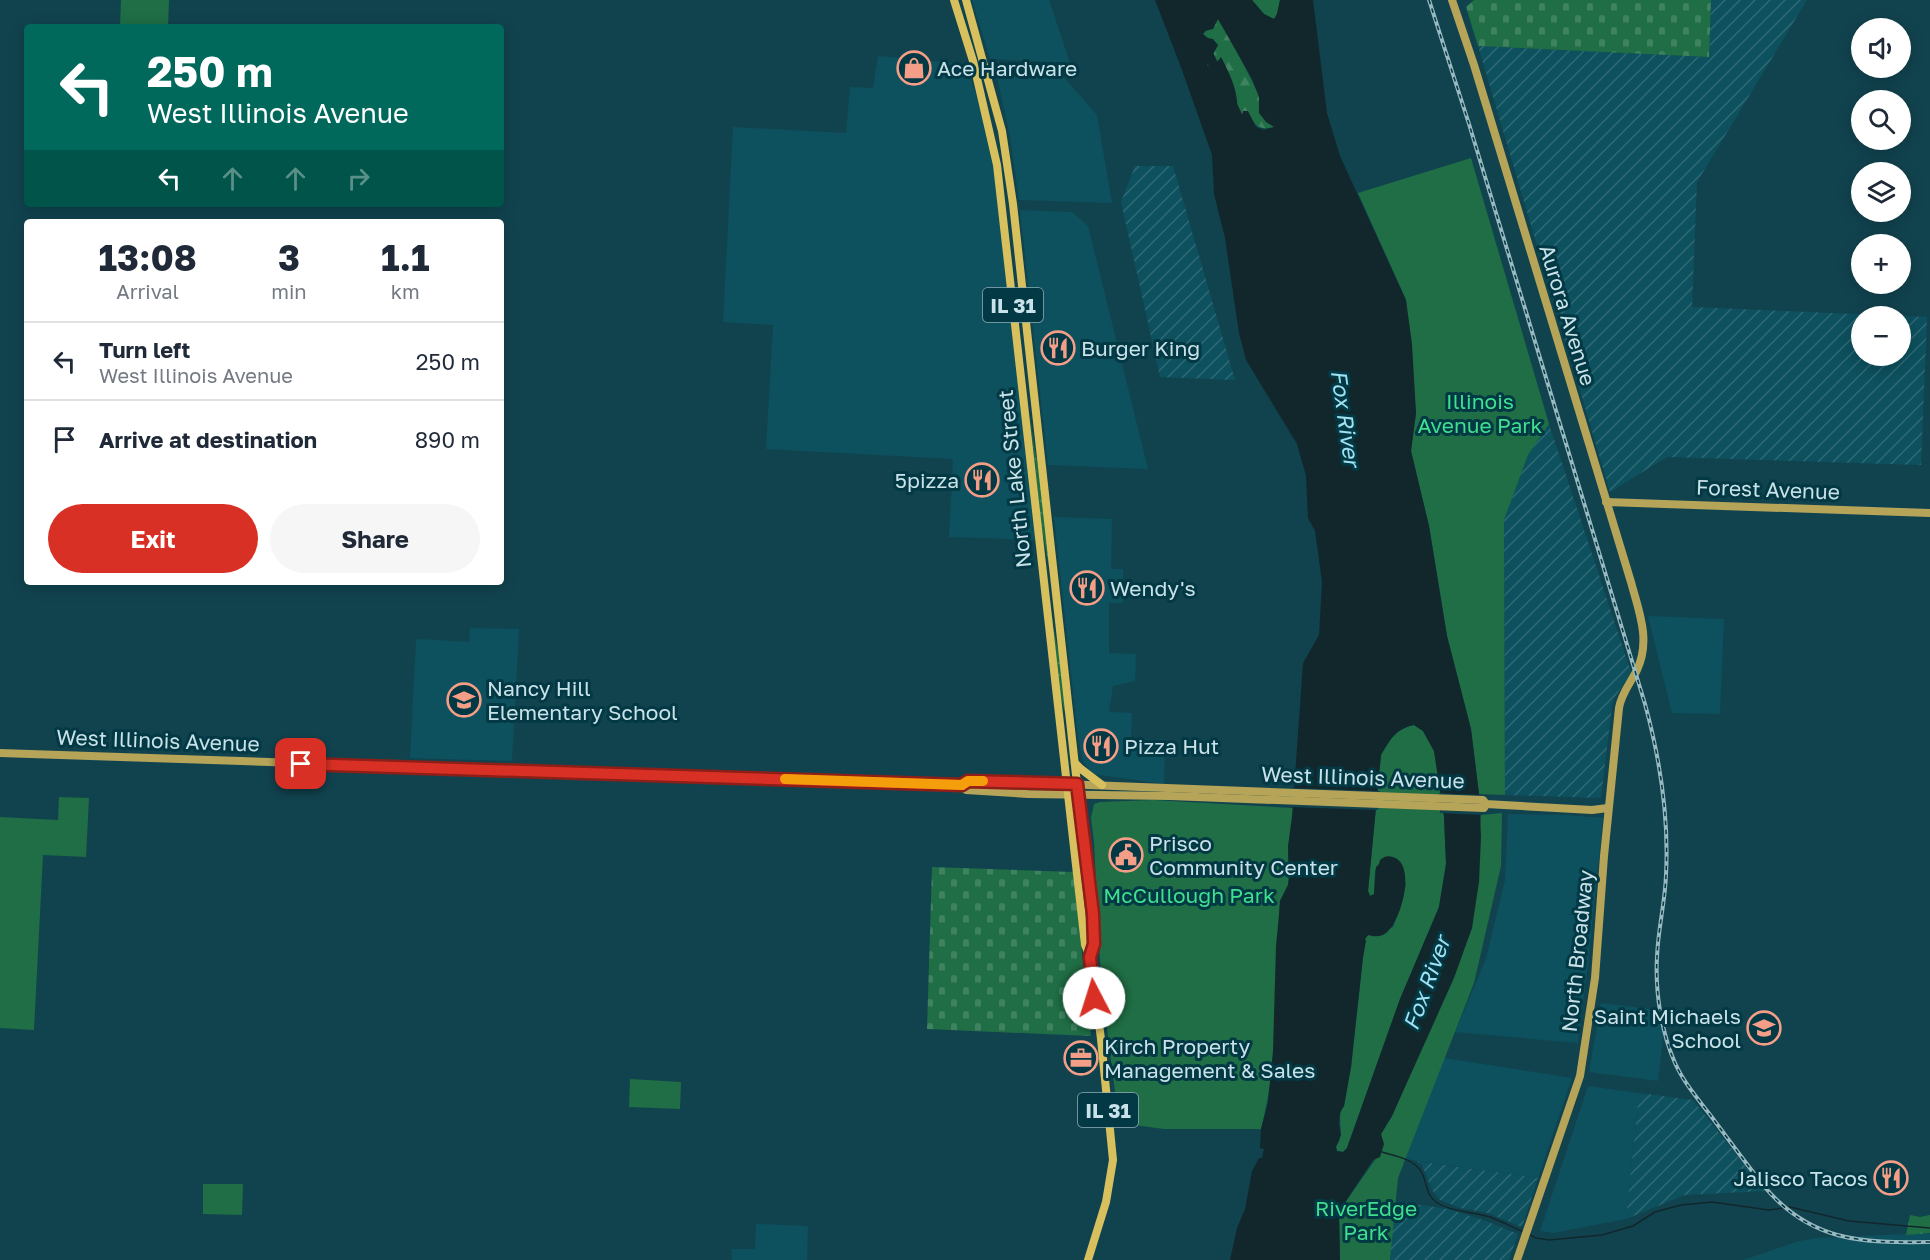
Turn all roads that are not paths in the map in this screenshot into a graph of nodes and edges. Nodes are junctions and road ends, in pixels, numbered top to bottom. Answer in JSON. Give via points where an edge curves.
{"nodes":[{"id":1,"x":954,"y":0,"type":"edge"},
{"id":2,"x":966,"y":0,"type":"edge"},
{"id":3,"x":1455,"y":2,"type":"edge"},
{"id":4,"x":1606,"y":502,"type":"junction"},
{"id":5,"x":1930,"y":513,"type":"edge"},
{"id":6,"x":1645,"y":642,"type":"joint"},
{"id":7,"x":0,"y":753,"type":"edge"},
{"id":8,"x":1075,"y":762,"type":"junction"},
{"id":9,"x":1065,"y":784,"type":"junction"},
{"id":10,"x":1077,"y":784,"type":"junction"},
{"id":11,"x":962,"y":785,"type":"junction"},
{"id":12,"x":1102,"y":785,"type":"junction"},
{"id":13,"x":1066,"y":795,"type":"junction"},
{"id":14,"x":1078,"y":795,"type":"junction"},
{"id":15,"x":1287,"y":797,"type":"junction"},
{"id":16,"x":1608,"y":808,"type":"junction"},
{"id":17,"x":1090,"y":957,"type":"junction"},
{"id":18,"x":1088,"y":1260,"type":"edge"},
{"id":19,"x":1517,"y":1260,"type":"edge"}],
"edges":[{"from":1,"to":9,"type":"main road","name":"North Lake Street","number":"IL 31","via":[[973,61],[997,167]]},
{"from":2,"to":8,"type":"main road","name":"North Lake Street","via":[[1000,122],[1007,166]]},
{"from":3,"to":4,"type":"main road","name":"Aurora Avenue"},
{"from":4,"to":5,"type":"main road","name":"Forest Avenue"},
{"from":4,"to":6,"type":"main road","name":"Aurora Avenue"},
{"from":6,"to":16,"type":"main road","name":"North Broadway","via":[[1643,655],[1620,702]]},
{"from":7,"to":11,"type":"main road","name":"West Illinois Avenue"},
{"from":8,"to":10,"type":"main road","name":"North Lake Street"},
{"from":8,"to":12,"type":"main road"},
{"from":9,"to":10,"type":"main road","name":"West Illinois Avenue"},
{"from":9,"to":11,"type":"main road","name":"West Illinois Avenue","via":[[968,781]]},
{"from":9,"to":13,"type":"main road","name":"North Lake Street","number":"IL 31"},
{"from":10,"to":12,"type":"main road","name":"West Illinois Avenue"},
{"from":10,"to":14,"type":"main road","name":"North Lake Street"},
{"from":11,"to":13,"type":"main road","name":"West Illinois Avenue","via":[[966,790]]},
{"from":12,"to":15,"type":"main road","name":"West Illinois Avenue"},
{"from":13,"to":14,"type":"main road","name":"West Illinois Avenue"},
{"from":13,"to":17,"type":"main road","name":"North Lake Street","number":"IL 31","via":[[1085,945]]},
{"from":14,"to":15,"type":"main road","name":"West Illinois Avenue"},
{"from":14,"to":17,"type":"main road","name":"North Lake Street","via":[[1093,914],[1094,944]]},
{"from":15,"to":16,"type":"main road","name":"West Illinois Avenue","via":[[1483,800],[1486,804]]},
{"from":16,"to":19,"type":"main road","name":"North Broadway","via":[[1594,978],[1580,1076]]},
{"from":17,"to":18,"type":"main road","name":"North Lake Street","number":"IL 31","via":[[1113,1160],[1106,1202]]}]}
